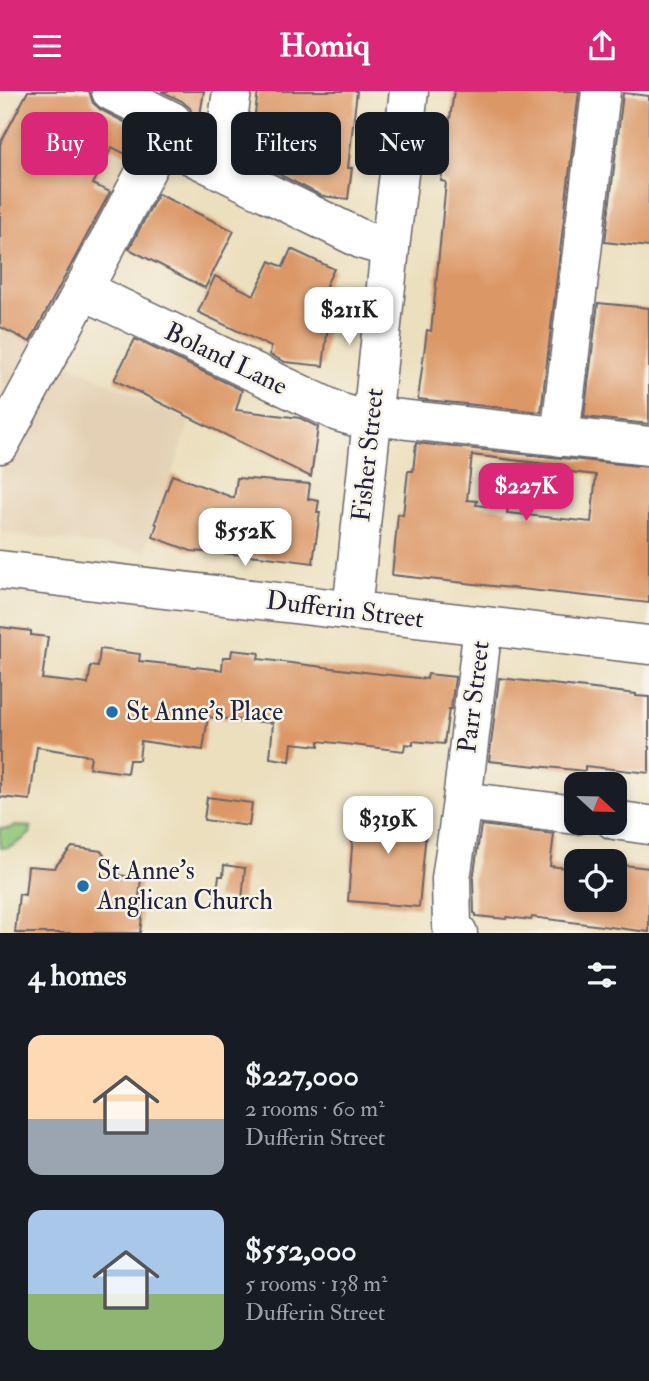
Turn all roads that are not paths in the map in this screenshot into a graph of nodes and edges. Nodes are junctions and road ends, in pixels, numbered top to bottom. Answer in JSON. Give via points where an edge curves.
{"nodes":[{"id":1,"x":111,"y":91,"type":"edge"},
{"id":2,"x":232,"y":91,"type":"edge"},
{"id":3,"x":409,"y":91,"type":"edge"},
{"id":4,"x":601,"y":91,"type":"edge"},
{"id":5,"x":154,"y":112,"type":"edge"},
{"id":6,"x":217,"y":168,"type":"edge"},
{"id":7,"x":221,"y":170,"type":"junction"},
{"id":8,"x":144,"y":175,"type":"edge"},
{"id":9,"x":390,"y":249,"type":"junction"},
{"id":10,"x":83,"y":290,"type":"junction"},
{"id":11,"x":371,"y":417,"type":"junction"},
{"id":12,"x":560,"y":437,"type":"junction"},
{"id":13,"x":0,"y":444,"type":"edge"},
{"id":14,"x":649,"y":446,"type":"edge"},
{"id":15,"x":0,"y":570,"type":"edge"},
{"id":16,"x":352,"y":611,"type":"junction"},
{"id":17,"x":483,"y":626,"type":"junction"},
{"id":18,"x":649,"y":645,"type":"edge"},
{"id":19,"x":462,"y":801,"type":"junction"},
{"id":20,"x":564,"y":814,"type":"edge"},
{"id":21,"x":627,"y":822,"type":"edge"},
{"id":22,"x":649,"y":825,"type":"edge"},
{"id":23,"x":458,"y":933,"type":"edge"}],
"edges":[{"from":1,"to":5,"type":"street"},
{"from":2,"to":7,"type":"street"},
{"from":3,"to":9,"type":"street","name":"Fisher Street"},
{"from":4,"to":12,"type":"street"},
{"from":6,"to":7,"type":"street"},
{"from":7,"to":9,"type":"street"},
{"from":8,"to":10,"type":"street"},
{"from":9,"to":11,"type":"street","name":"Fisher Street"},
{"from":10,"to":11,"type":"street","name":"Boland Lane","via":[[338,412]]},
{"from":10,"to":13,"type":"street"},
{"from":11,"to":12,"type":"street","name":"Boland Lane"},
{"from":11,"to":16,"type":"street","name":"Fisher Street"},
{"from":12,"to":14,"type":"street","name":"Boland Lane"},
{"from":15,"to":16,"type":"street","name":"Dufferin Street"},
{"from":16,"to":17,"type":"street","name":"Dufferin Street"},
{"from":17,"to":18,"type":"street","name":"Dufferin Street"},
{"from":17,"to":19,"type":"street","name":"Parr Street"},
{"from":19,"to":20,"type":"street"},
{"from":19,"to":23,"type":"street","name":"Parr Street","via":[[451,879],[452,927]]},
{"from":21,"to":22,"type":"street"}]}
